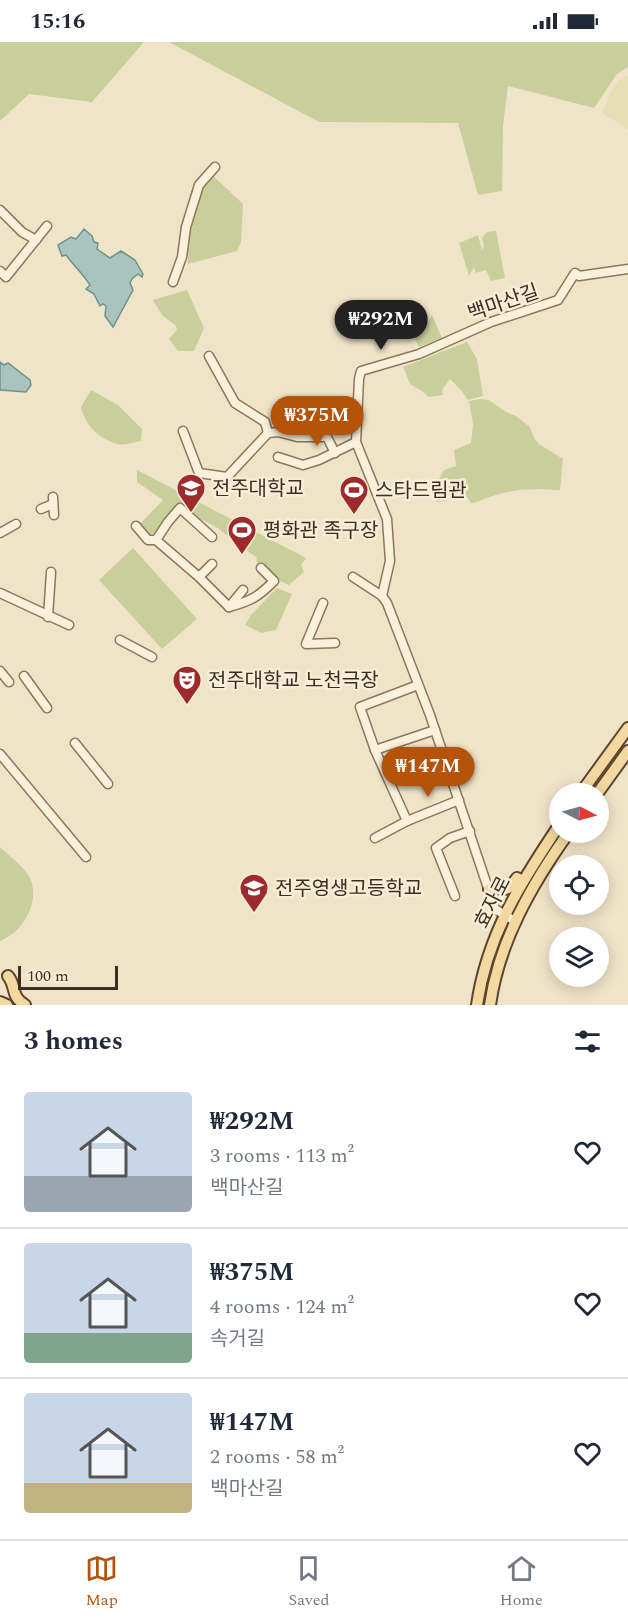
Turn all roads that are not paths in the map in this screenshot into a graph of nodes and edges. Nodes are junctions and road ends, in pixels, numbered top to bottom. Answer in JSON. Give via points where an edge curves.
{"nodes":[{"id":1,"x":216,"y":167,"type":"dead end"},
{"id":2,"x":0,"y":210,"type":"edge"},
{"id":3,"x":47,"y":226,"type":"dead end"},
{"id":4,"x":36,"y":240,"type":"junction"},
{"id":5,"x":628,"y":269,"type":"edge"},
{"id":6,"x":0,"y":271,"type":"edge"},
{"id":7,"x":173,"y":282,"type":"dead end"},
{"id":8,"x":209,"y":356,"type":"dead end"},
{"id":9,"x":183,"y":430,"type":"dead end"},
{"id":10,"x":268,"y":433,"type":"junction"},
{"id":11,"x":356,"y":442,"type":"junction"},
{"id":12,"x":335,"y":453,"type":"junction"},
{"id":13,"x":278,"y":457,"type":"dead end"},
{"id":14,"x":41,"y":509,"type":"dead end"},
{"id":15,"x":54,"y":515,"type":"dead end"},
{"id":16,"x":16,"y":524,"type":"dead end"},
{"id":17,"x":136,"y":526,"type":"dead end"},
{"id":18,"x":0,"y":533,"type":"edge"},
{"id":19,"x":212,"y":537,"type":"dead end"},
{"id":20,"x":156,"y":540,"type":"junction"},
{"id":21,"x":212,"y":564,"type":"dead end"},
{"id":22,"x":261,"y":567,"type":"dead end"},
{"id":23,"x":51,"y":572,"type":"dead end"},
{"id":24,"x":199,"y":577,"type":"junction"},
{"id":25,"x":353,"y":577,"type":"dead end"},
{"id":26,"x":243,"y":590,"type":"dead end"},
{"id":27,"x":0,"y":593,"type":"edge"},
{"id":28,"x":382,"y":596,"type":"junction"},
{"id":29,"x":323,"y":603,"type":"dead end"},
{"id":30,"x":229,"y":607,"type":"junction"},
{"id":31,"x":48,"y":617,"type":"junction"},
{"id":32,"x":69,"y":625,"type":"dead end"},
{"id":33,"x":120,"y":640,"type":"dead end"},
{"id":34,"x":335,"y":643,"type":"dead end"},
{"id":35,"x":152,"y":657,"type":"dead end"},
{"id":36,"x":0,"y":671,"type":"edge"},
{"id":37,"x":24,"y":676,"type":"dead end"},
{"id":38,"x":9,"y":682,"type":"dead end"},
{"id":39,"x":418,"y":685,"type":"junction"},
{"id":40,"x":47,"y":708,"type":"dead end"},
{"id":41,"x":628,"y":728,"type":"edge"},
{"id":42,"x":435,"y":730,"type":"junction"},
{"id":43,"x":75,"y":743,"type":"dead end"},
{"id":44,"x":375,"y":750,"type":"junction"},
{"id":45,"x":628,"y":751,"type":"edge"},
{"id":46,"x":0,"y":754,"type":"edge"},
{"id":47,"x":588,"y":783,"type":"edge"},
{"id":48,"x":605,"y":783,"type":"edge"},
{"id":49,"x":108,"y":784,"type":"dead end"},
{"id":50,"x":459,"y":800,"type":"junction"},
{"id":51,"x":407,"y":821,"type":"junction"},
{"id":52,"x":470,"y":831,"type":"junction"},
{"id":53,"x":375,"y":838,"type":"dead end"},
{"id":54,"x":549,"y":840,"type":"edge"},
{"id":55,"x":562,"y":843,"type":"edge"},
{"id":56,"x":86,"y":857,"type":"dead end"},
{"id":57,"x":522,"y":880,"type":"junction"},
{"id":58,"x":489,"y":889,"type":"junction"},
{"id":59,"x":455,"y":896,"type":"dead end"},
{"id":60,"x":504,"y":914,"type":"junction"},
{"id":61,"x":515,"y":921,"type":"junction"},
{"id":62,"x":8,"y":976,"type":"dead end"},
{"id":63,"x":0,"y":1002,"type":"edge"},
{"id":64,"x":7,"y":1005,"type":"edge"},
{"id":65,"x":25,"y":1005,"type":"edge"},
{"id":66,"x":477,"y":1005,"type":"edge"},
{"id":67,"x":490,"y":1005,"type":"edge"}],
"edges":[{"from":1,"to":7,"type":"street","via":[[199,185]]},
{"from":2,"to":4,"type":"street"},
{"from":3,"to":4,"type":"street"},
{"from":4,"to":6,"type":"street","via":[[6,277]]},
{"from":5,"to":11,"type":"street","name":"백마산길","via":[[579,276],[574,273],[558,300],[491,322],[419,354],[361,371]]},
{"from":8,"to":10,"type":"street","via":[[235,403],[266,422]]},
{"from":9,"to":10,"type":"street","via":[[200,473],[227,477]]},
{"from":10,"to":12,"type":"street","via":[[327,437]]},
{"from":11,"to":12,"type":"street"},
{"from":11,"to":28,"type":"street","name":"백마산길","via":[[387,519],[390,561]]},
{"from":12,"to":13,"type":"street","via":[[303,465]]},
{"from":14,"to":15,"type":"street","via":[[53,500]]},
{"from":16,"to":18,"type":"street"},
{"from":17,"to":20,"type":"street","via":[[148,540]]},
{"from":19,"to":20,"type":"street","via":[[180,508]]},
{"from":20,"to":24,"type":"street"},
{"from":21,"to":24,"type":"street"},
{"from":22,"to":30,"type":"street","via":[[273,581],[251,601]]},
{"from":23,"to":31,"type":"street"},
{"from":24,"to":30,"type":"street"},
{"from":25,"to":28,"type":"street"},
{"from":26,"to":30,"type":"street"},
{"from":27,"to":31,"type":"street"},
{"from":28,"to":39,"type":"street"},
{"from":29,"to":34,"type":"street","via":[[306,644]]},
{"from":31,"to":32,"type":"street"},
{"from":33,"to":35,"type":"street"},
{"from":36,"to":38,"type":"street"},
{"from":37,"to":40,"type":"street"},
{"from":39,"to":42,"type":"street"},
{"from":39,"to":44,"type":"street","via":[[360,707]]},
{"from":41,"to":47,"type":"main road"},
{"from":42,"to":44,"type":"street"},
{"from":42,"to":50,"type":"street"},
{"from":43,"to":49,"type":"street"},
{"from":44,"to":51,"type":"street"},
{"from":45,"to":48,"type":"main road"},
{"from":46,"to":56,"type":"street"},
{"from":50,"to":51,"type":"street"},
{"from":50,"to":52,"type":"street"},
{"from":51,"to":53,"type":"street"},
{"from":52,"to":58,"type":"street"},
{"from":52,"to":59,"type":"street","via":[[436,848]]},
{"from":54,"to":57,"type":"main road","name":"효자로"},
{"from":55,"to":61,"type":"main road","name":"효자로"},
{"from":57,"to":58,"type":"main road","via":[[517,878],[503,891]]},
{"from":57,"to":60,"type":"main road","name":"효자로"},
{"from":58,"to":60,"type":"street","via":[[495,909]]},
{"from":60,"to":61,"type":"street"},
{"from":60,"to":66,"type":"main road","name":"효자로","via":[[486,958]]},
{"from":61,"to":67,"type":"main road","name":"효자로"},
{"from":62,"to":65,"type":"main road","via":[[13,992]]},
{"from":63,"to":64,"type":"main road"}]}
